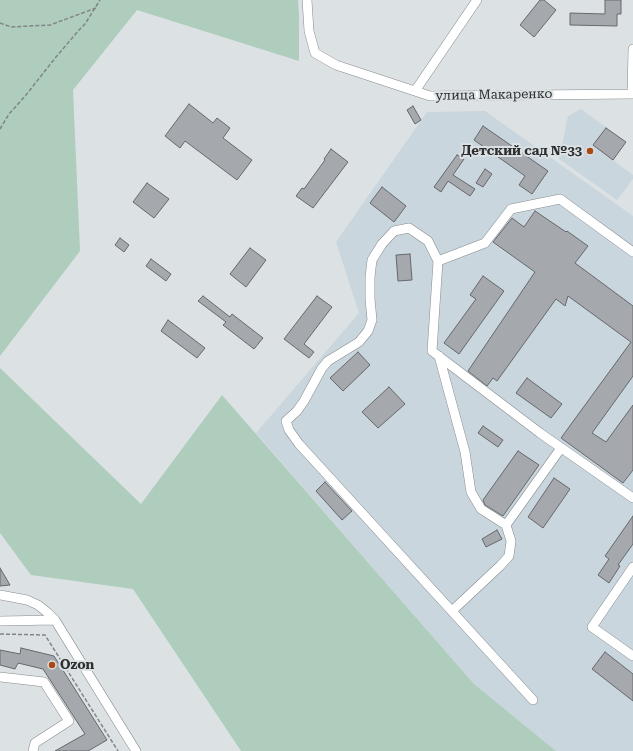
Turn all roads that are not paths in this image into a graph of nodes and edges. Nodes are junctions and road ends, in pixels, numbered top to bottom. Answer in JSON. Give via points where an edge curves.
{"nodes":[{"id":1,"x":307,"y":0,"type":"edge"},
{"id":2,"x":477,"y":0,"type":"edge"},
{"id":3,"x":633,"y":49,"type":"edge"},
{"id":4,"x":415,"y":91,"type":"junction"},
{"id":5,"x":633,"y":94,"type":"edge"},
{"id":6,"x":633,"y":252,"type":"edge"},
{"id":7,"x":438,"y":261,"type":"junction"},
{"id":8,"x":439,"y":356,"type":"junction"},
{"id":9,"x":561,"y":448,"type":"junction"},
{"id":10,"x":631,"y":493,"type":"edge"},
{"id":11,"x":506,"y":525,"type":"junction"},
{"id":12,"x":633,"y":567,"type":"edge"},
{"id":13,"x":0,"y":595,"type":"edge"},
{"id":14,"x":452,"y":611,"type":"junction"},
{"id":15,"x":55,"y":620,"type":"junction"},
{"id":16,"x":0,"y":621,"type":"edge"},
{"id":17,"x":633,"y":656,"type":"edge"},
{"id":18,"x":0,"y":677,"type":"edge"},
{"id":19,"x":533,"y":700,"type":"dead end"},
{"id":20,"x":33,"y":751,"type":"edge"},
{"id":21,"x":136,"y":751,"type":"edge"}],
"edges":[{"from":1,"to":4,"type":"street","name":"улица Макаренко","via":[[309,31],[315,53],[336,65]]},
{"from":2,"to":4,"type":"street"},
{"from":3,"to":5,"type":"street"},
{"from":4,"to":5,"type":"street","name":"улица Макаренко","via":[[430,96]]},
{"from":6,"to":7,"type":"street","via":[[560,199],[511,209],[485,243]]},
{"from":7,"to":8,"type":"street","via":[[432,351]]},
{"from":7,"to":14,"type":"street","via":[[428,241],[409,228],[394,230],[372,260],[372,320],[368,331],[358,342],[328,361],[297,411],[286,421],[299,444]]},
{"from":8,"to":9,"type":"street"},
{"from":8,"to":11,"type":"street","via":[[465,452],[471,492],[481,509]]},
{"from":9,"to":10,"type":"street"},
{"from":9,"to":11,"type":"street"},
{"from":11,"to":14,"type":"street","via":[[511,540],[509,556]]},
{"from":12,"to":17,"type":"street","via":[[592,626]]},
{"from":13,"to":15,"type":"street","via":[[38,604]]},
{"from":14,"to":19,"type":"street"},
{"from":15,"to":16,"type":"street"},
{"from":15,"to":21,"type":"street"},
{"from":18,"to":20,"type":"street","via":[[44,682],[69,721],[35,743]]}]}
